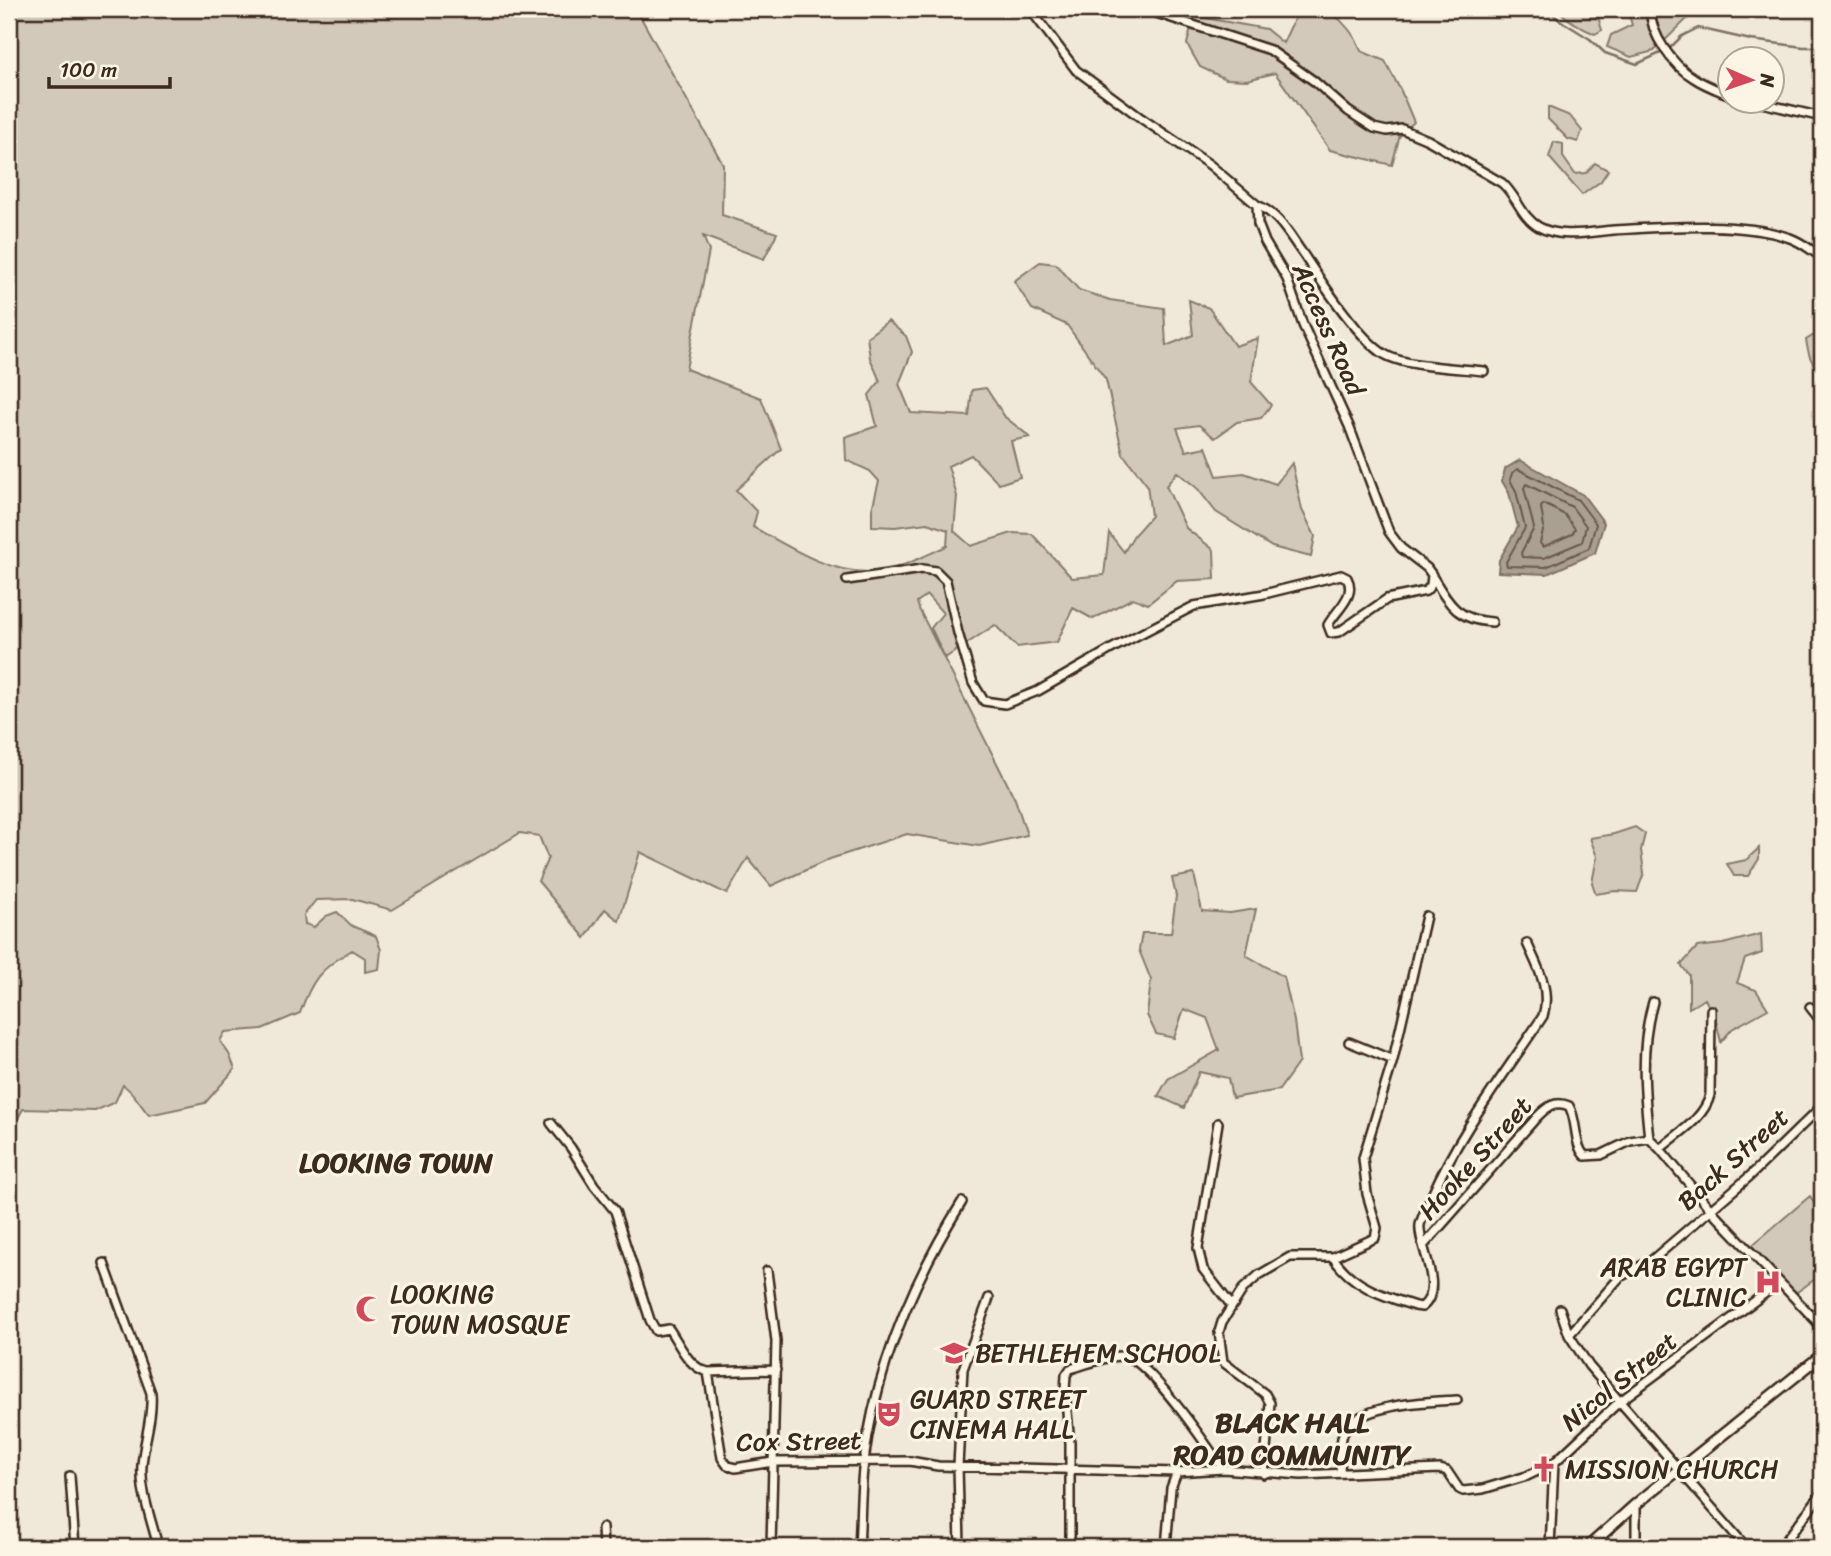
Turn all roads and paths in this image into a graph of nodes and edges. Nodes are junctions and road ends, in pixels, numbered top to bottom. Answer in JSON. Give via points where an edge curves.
{"nodes":[{"id":1,"x":1030,"y":9,"type":"edge"},
{"id":2,"x":1144,"y":9,"type":"edge"},
{"id":3,"x":1651,"y":9,"type":"edge"},
{"id":4,"x":1716,"y":89,"type":"edge"},
{"id":5,"x":1786,"y":109,"type":"edge"},
{"id":6,"x":1822,"y":117,"type":"edge"},
{"id":7,"x":1256,"y":205,"type":"junction"},
{"id":8,"x":1822,"y":257,"type":"edge"},
{"id":9,"x":1484,"y":370,"type":"dead end"},
{"id":10,"x":1432,"y":575,"type":"junction"},
{"id":11,"x":846,"y":580,"type":"dead end"},
{"id":12,"x":1492,"y":622,"type":"dead end"},
{"id":13,"x":1426,"y":916,"type":"dead end"},
{"id":14,"x":1527,"y":943,"type":"dead end"},
{"id":15,"x":1653,"y":1002,"type":"dead end"},
{"id":16,"x":1810,"y":1007,"type":"dead end"},
{"id":17,"x":1711,"y":1010,"type":"dead end"},
{"id":18,"x":1822,"y":1022,"type":"edge"},
{"id":19,"x":1349,"y":1042,"type":"dead end"},
{"id":20,"x":1394,"y":1060,"type":"junction"},
{"id":21,"x":1822,"y":1106,"type":"edge"},
{"id":22,"x":551,"y":1123,"type":"dead end"},
{"id":23,"x":1218,"y":1123,"type":"dead end"},
{"id":24,"x":1649,"y":1138,"type":"junction"},
{"id":25,"x":1660,"y":1149,"type":"junction"},
{"id":26,"x":962,"y":1202,"type":"dead end"},
{"id":27,"x":1711,"y":1210,"type":"junction"},
{"id":28,"x":1424,"y":1245,"type":"junction"},
{"id":29,"x":1333,"y":1257,"type":"junction"},
{"id":30,"x":104,"y":1263,"type":"dead end"},
{"id":31,"x":767,"y":1271,"type":"dead end"},
{"id":32,"x":1779,"y":1283,"type":"junction"},
{"id":33,"x":989,"y":1297,"type":"dead end"},
{"id":34,"x":1231,"y":1305,"type":"junction"},
{"id":35,"x":1560,"y":1309,"type":"dead end"},
{"id":36,"x":1822,"y":1327,"type":"edge"},
{"id":37,"x":1569,"y":1335,"type":"junction"},
{"id":38,"x":1822,"y":1354,"type":"edge"},
{"id":39,"x":776,"y":1370,"type":"junction"},
{"id":40,"x":708,"y":1372,"type":"junction"},
{"id":41,"x":1457,"y":1400,"type":"dead end"},
{"id":42,"x":1619,"y":1402,"type":"junction"},
{"id":43,"x":864,"y":1461,"type":"junction"},
{"id":44,"x":774,"y":1462,"type":"junction"},
{"id":45,"x":1554,"y":1463,"type":"junction"},
{"id":46,"x":958,"y":1466,"type":"junction"},
{"id":47,"x":1071,"y":1469,"type":"junction"},
{"id":48,"x":1223,"y":1469,"type":"junction"},
{"id":49,"x":1678,"y":1469,"type":"junction"},
{"id":50,"x":1177,"y":1472,"type":"junction"},
{"id":51,"x":1340,"y":1473,"type":"junction"},
{"id":52,"x":1264,"y":1474,"type":"junction"},
{"id":53,"x":70,"y":1476,"type":"dead end"},
{"id":54,"x":1822,"y":1493,"type":"edge"},
{"id":55,"x":1636,"y":1504,"type":"junction"},
{"id":56,"x":602,"y":1528,"type":"dead end"},
{"id":57,"x":75,"y":1547,"type":"edge"},
{"id":58,"x":158,"y":1547,"type":"edge"},
{"id":59,"x":603,"y":1547,"type":"edge"},
{"id":60,"x":772,"y":1547,"type":"edge"},
{"id":61,"x":859,"y":1547,"type":"edge"},
{"id":62,"x":960,"y":1547,"type":"edge"},
{"id":63,"x":1070,"y":1547,"type":"edge"},
{"id":64,"x":1166,"y":1547,"type":"edge"},
{"id":65,"x":1550,"y":1547,"type":"edge"},
{"id":66,"x":1588,"y":1547,"type":"edge"},
{"id":67,"x":1636,"y":1547,"type":"edge"},
{"id":68,"x":1746,"y":1547,"type":"edge"},
{"id":69,"x":1781,"y":1547,"type":"edge"}],
"edges":[{"from":1,"to":7,"type":"street","via":[[1076,70],[1210,165]]},
{"from":2,"to":8,"type":"street","via":[[1270,50],[1374,128],[1402,129],[1428,140],[1502,183],[1527,218],[1548,231],[1738,229],[1791,238]]},
{"from":3,"to":4,"type":"street","via":[[1653,27],[1670,56],[1692,78]]},
{"from":5,"to":6,"type":"street"},
{"from":7,"to":9,"type":"street","via":[[1277,216],[1328,291],[1383,353],[1406,362]]},
{"from":7,"to":10,"type":"street","name":"Access Road","via":[[1265,242],[1287,279],[1389,532]]},
{"from":10,"to":11,"type":"street","via":[[1426,591],[1387,599],[1339,632],[1331,633],[1328,625],[1350,589],[1341,575],[1194,606],[1038,691],[1005,704],[984,701],[973,683],[946,581],[936,571]]},
{"from":10,"to":12,"type":"street","name":"Access Road","via":[[1459,612],[1476,621]]},
{"from":13,"to":20,"type":"street"},
{"from":14,"to":28,"type":"street","name":"Hooke Street","via":[[1547,993],[1543,1016],[1438,1181],[1420,1225]]},
{"from":15,"to":24,"type":"street","via":[[1645,1041]]},
{"from":16,"to":18,"type":"street"},
{"from":17,"to":25,"type":"street","via":[[1707,1106]]},
{"from":19,"to":20,"type":"street"},
{"from":20,"to":29,"type":"street","via":[[1363,1158],[1377,1234]]},
{"from":21,"to":27,"type":"street","name":"Back Street"},
{"from":22,"to":40,"type":"street","via":[[615,1211],[656,1331],[669,1329],[694,1367]]},
{"from":23,"to":34,"type":"street","via":[[1198,1248],[1203,1269]]},
{"from":24,"to":25,"type":"street"},
{"from":24,"to":28,"type":"street","name":"Hooke Street","via":[[1585,1156],[1570,1106],[1554,1103]]},
{"from":25,"to":27,"type":"street"},
{"from":26,"to":43,"type":"street","via":[[937,1242],[900,1322],[883,1367]]},
{"from":27,"to":32,"type":"street"},
{"from":27,"to":37,"type":"street","name":"Back Street","via":[[1652,1260],[1620,1276]]},
{"from":28,"to":29,"type":"street","via":[[1431,1277],[1422,1307],[1366,1287],[1343,1272]]},
{"from":29,"to":34,"type":"street","via":[[1290,1257],[1259,1275]]},
{"from":30,"to":58,"type":"street","via":[[151,1393],[142,1465]]},
{"from":31,"to":39,"type":"street"},
{"from":32,"to":36,"type":"street"},
{"from":32,"to":42,"type":"street","name":"Nicol Street"},
{"from":33,"to":46,"type":"street","via":[[963,1369]]},
{"from":34,"to":52,"type":"street","via":[[1219,1332],[1223,1362],[1270,1403]]},
{"from":35,"to":37,"type":"street"},
{"from":37,"to":42,"type":"street"},
{"from":38,"to":49,"type":"street"},
{"from":39,"to":40,"type":"street"},
{"from":39,"to":44,"type":"street"},
{"from":40,"to":44,"type":"street","name":"Cox Street","via":[[724,1462],[735,1468]]},
{"from":41,"to":51,"type":"street","via":[[1388,1406],[1360,1419],[1343,1434]]},
{"from":42,"to":45,"type":"street","name":"Nicol Street"},
{"from":42,"to":49,"type":"street"},
{"from":43,"to":44,"type":"street","name":"Cox Street"},
{"from":43,"to":46,"type":"street","name":"Cox Street"},
{"from":43,"to":61,"type":"street"},
{"from":44,"to":60,"type":"street"},
{"from":45,"to":51,"type":"street","name":"Cox Street","via":[[1509,1482],[1471,1491],[1459,1489],[1447,1471],[1440,1469]]},
{"from":45,"to":65,"type":"street"},
{"from":46,"to":47,"type":"street","name":"Cox Street"},
{"from":46,"to":62,"type":"street"},
{"from":47,"to":48,"type":"street","via":[[1065,1408],[1067,1371],[1122,1356],[1143,1366]]},
{"from":47,"to":50,"type":"street","name":"Cox Street"},
{"from":47,"to":63,"type":"street"},
{"from":48,"to":50,"type":"street","name":"Cox Street"},
{"from":48,"to":52,"type":"street","name":"Cox Street"},
{"from":49,"to":55,"type":"street"},
{"from":49,"to":68,"type":"street"},
{"from":50,"to":64,"type":"street","via":[[1171,1488]]},
{"from":51,"to":52,"type":"street","name":"Cox Street"},
{"from":53,"to":57,"type":"street"},
{"from":54,"to":69,"type":"street"},
{"from":55,"to":66,"type":"street"},
{"from":55,"to":67,"type":"street"},
{"from":56,"to":59,"type":"street"}]}
